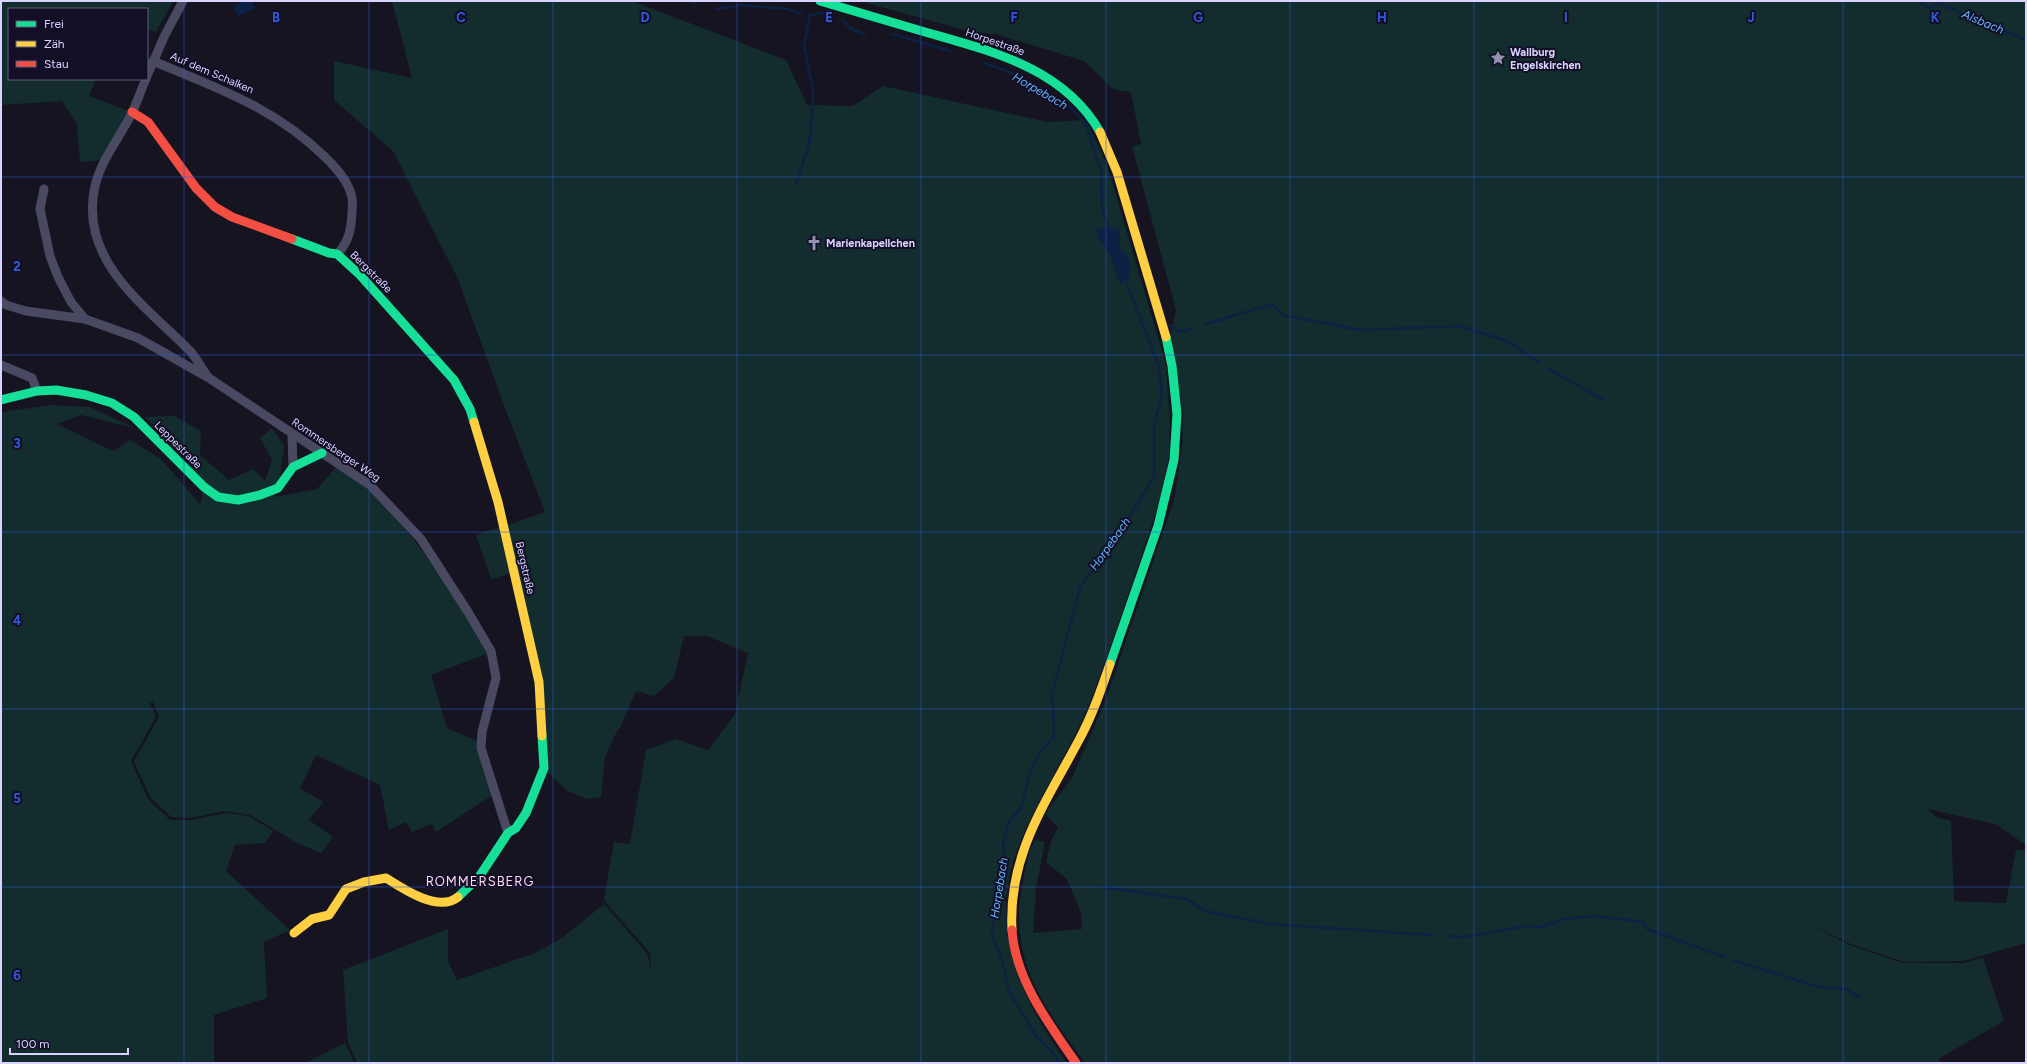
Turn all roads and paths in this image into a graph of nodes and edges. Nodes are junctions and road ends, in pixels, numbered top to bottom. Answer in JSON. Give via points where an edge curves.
{"nodes":[{"id":1,"x":183,"y":1,"type":"edge"},
{"id":2,"x":820,"y":1,"type":"edge"},
{"id":3,"x":153,"y":61,"type":"junction"},
{"id":4,"x":148,"y":73,"type":"edge"},
{"id":5,"x":145,"y":80,"type":"edge"},
{"id":6,"x":132,"y":112,"type":"junction"},
{"id":7,"x":44,"y":189,"type":"dead end"},
{"id":8,"x":337,"y":254,"type":"junction"},
{"id":9,"x":1,"y":301,"type":"edge"},
{"id":10,"x":85,"y":319,"type":"junction"},
{"id":11,"x":1,"y":365,"type":"edge"},
{"id":12,"x":209,"y":378,"type":"junction"},
{"id":13,"x":37,"y":392,"type":"junction"},
{"id":14,"x":1,"y":400,"type":"edge"},
{"id":15,"x":292,"y":434,"type":"junction"},
{"id":16,"x":322,"y":452,"type":"junction"},
{"id":17,"x":293,"y":467,"type":"junction"},
{"id":18,"x":508,"y":833,"type":"junction"},
{"id":19,"x":294,"y":933,"type":"dead end"},
{"id":20,"x":1076,"y":1063,"type":"edge"}],
"edges":[{"from":1,"to":3,"type":"street"},
{"from":2,"to":20,"type":"street","name":"Horpestraße","via":[[969,45],[1030,67],[1069,93],[1085,108],[1104,138],[1116,169],[1168,351],[1175,387],[1176,434],[1173,471],[1165,508],[1087,725],[1025,842],[1014,881],[1011,924],[1020,968],[1035,1003]]},
{"from":3,"to":4,"type":"street"},
{"from":3,"to":8,"type":"street","name":"Auf dem Schalken","via":[[247,100],[290,127],[331,163],[344,178],[352,198],[351,232],[342,250]]},
{"from":5,"to":6,"type":"street"},
{"from":6,"to":8,"type":"street","name":"Bergstraße","via":[[148,122],[196,188],[215,207],[232,217]]},
{"from":6,"to":12,"type":"street","via":[[107,156],[95,186],[93,224],[100,245],[117,277],[139,304],[192,352]]},
{"from":7,"to":10,"type":"street","via":[[40,209],[50,256],[71,302]]},
{"from":8,"to":18,"type":"street","name":"Bergstraße","via":[[362,277],[454,380],[470,409],[498,502],[539,682],[544,768],[526,813],[516,828]]},
{"from":9,"to":10,"type":"street","name":"Rommersberger Weg","via":[[6,305],[26,310]]},
{"from":10,"to":12,"type":"street","name":"Rommersberger Weg","via":[[138,338]]},
{"from":11,"to":13,"type":"street","via":[[32,378]]},
{"from":12,"to":15,"type":"street","name":"Rommersberger Weg"},
{"from":13,"to":14,"type":"street","name":"Leppestraße"},
{"from":13,"to":17,"type":"street","name":"Leppestraße","via":[[56,390],[112,403],[134,417],[204,487],[218,497],[238,500],[278,488]]},
{"from":15,"to":16,"type":"street","name":"Rommersberger Weg"},
{"from":15,"to":17,"type":"street"},
{"from":16,"to":17,"type":"street","name":"Leppestraße"},
{"from":16,"to":18,"type":"street","name":"Rommersberger Weg","via":[[370,485],[421,539],[491,651],[496,678],[482,732],[481,748]]},
{"from":18,"to":19,"type":"street","via":[[479,877],[456,900],[446,903],[427,900],[402,889],[386,878],[364,882],[346,889],[329,915],[312,919]]}]}
